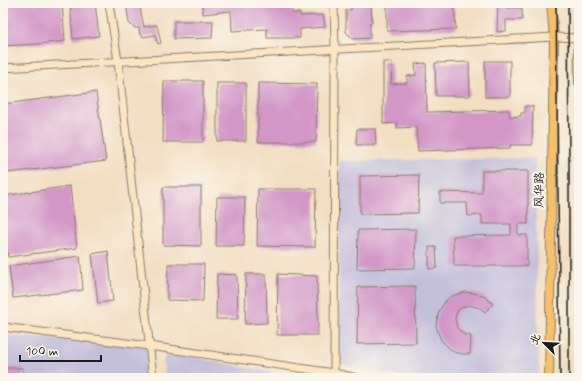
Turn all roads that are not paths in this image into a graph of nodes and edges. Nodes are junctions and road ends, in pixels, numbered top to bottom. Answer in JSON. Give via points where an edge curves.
{"nodes":[{"id":1,"x":109,"y":3,"type":"edge"},
{"id":2,"x":334,"y":3,"type":"edge"},
{"id":3,"x":551,"y":3,"type":"edge"},
{"id":4,"x":578,"y":3,"type":"edge"},
{"id":5,"x":554,"y":37,"type":"junction"},
{"id":6,"x":579,"y":38,"type":"edge"},
{"id":7,"x":335,"y":50,"type":"junction"},
{"id":8,"x":118,"y":61,"type":"junction"},
{"id":9,"x":3,"y":68,"type":"edge"},
{"id":10,"x":579,"y":83,"type":"edge"},
{"id":11,"x":3,"y":327,"type":"edge"},
{"id":12,"x":149,"y":346,"type":"junction"},
{"id":13,"x":334,"y":376,"type":"edge"},
{"id":14,"x":153,"y":378,"type":"edge"},
{"id":15,"x":357,"y":378,"type":"edge"},
{"id":16,"x":549,"y":378,"type":"edge"}],
"edges":[{"from":1,"to":8,"type":"street"},
{"from":2,"to":7,"type":"street"},
{"from":3,"to":5,"type":"main road","name":"风华路"},
{"from":4,"to":6,"type":"main road"},
{"from":5,"to":6,"type":"street"},
{"from":5,"to":7,"type":"street"},
{"from":5,"to":16,"type":"main road","name":"风华路"},
{"from":6,"to":10,"type":"main road"},
{"from":7,"to":8,"type":"street"},
{"from":7,"to":13,"type":"street"},
{"from":8,"to":9,"type":"street"},
{"from":8,"to":12,"type":"street"},
{"from":11,"to":12,"type":"street"},
{"from":12,"to":13,"type":"street"},
{"from":12,"to":14,"type":"street"},
{"from":13,"to":15,"type":"street"}]}
